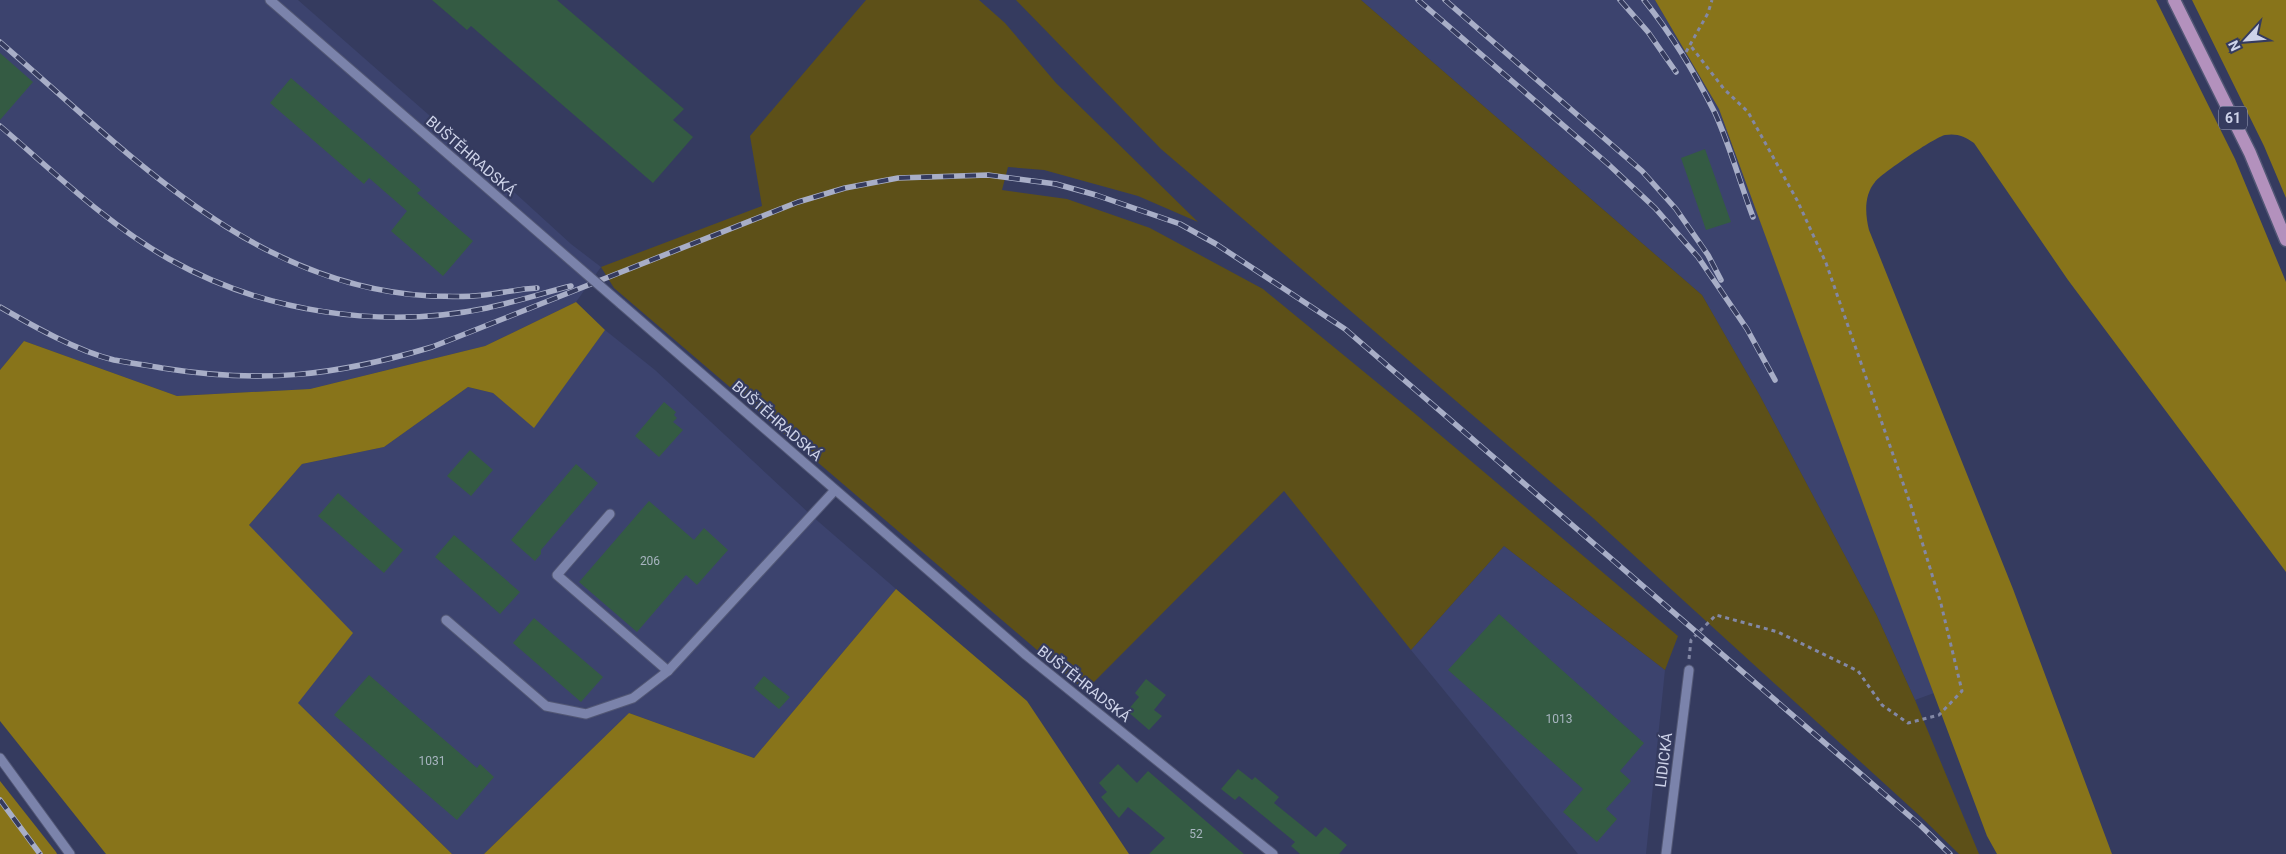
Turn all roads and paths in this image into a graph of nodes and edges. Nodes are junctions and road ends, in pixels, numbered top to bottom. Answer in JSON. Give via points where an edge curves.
{"nodes":[{"id":1,"x":270,"y":0,"type":"edge"},
{"id":2,"x":1712,"y":0,"type":"edge"},
{"id":3,"x":2174,"y":0,"type":"edge"},
{"id":4,"x":1690,"y":45,"type":"junction"},
{"id":5,"x":1686,"y":52,"type":"dead end"},
{"id":6,"x":2286,"y":240,"type":"edge"},
{"id":7,"x":835,"y":490,"type":"junction"},
{"id":8,"x":610,"y":514,"type":"dead end"},
{"id":9,"x":446,"y":620,"type":"dead end"},
{"id":10,"x":1688,"y":670,"type":"joint"},
{"id":11,"x":668,"y":671,"type":"junction"},
{"id":12,"x":0,"y":758,"type":"edge"},
{"id":13,"x":70,"y":854,"type":"edge"},
{"id":14,"x":1273,"y":854,"type":"edge"},
{"id":15,"x":1666,"y":854,"type":"edge"}],
"edges":[{"from":1,"to":7,"type":"street","name":"BUŠTĚHRADSKÁ","bridge":true},
{"from":2,"to":4,"type":"path"},
{"from":3,"to":6,"type":"main road","number":"61","via":[[2250,153]]},
{"from":4,"to":5,"type":"path"},
{"from":4,"to":10,"type":"path","via":[[1724,89],[1748,112],[1797,200],[1826,263],[1911,506],[1941,604],[1962,691],[1939,715],[1908,723],[1882,705],[1858,670],[1778,632],[1716,615],[1691,640]]},
{"from":7,"to":11,"type":"street"},
{"from":7,"to":14,"type":"street","name":"BUŠTĚHRADSKÁ","via":[[1026,656]]},
{"from":8,"to":11,"type":"street","via":[[558,575]]},
{"from":9,"to":11,"type":"street","via":[[546,706],[586,714],[633,698]]},
{"from":10,"to":15,"type":"street","name":"LIDICKÁ"},
{"from":12,"to":13,"type":"street"}]}
